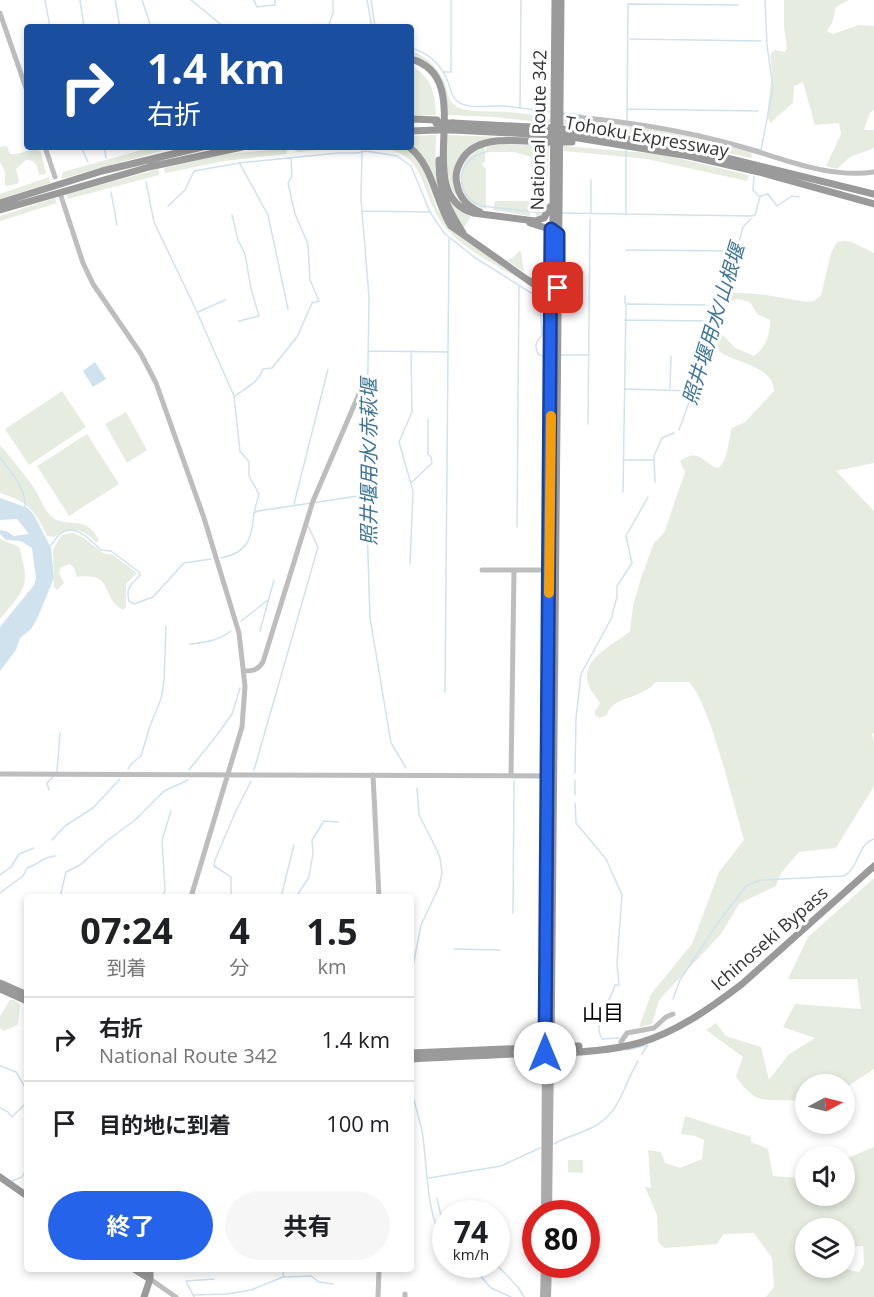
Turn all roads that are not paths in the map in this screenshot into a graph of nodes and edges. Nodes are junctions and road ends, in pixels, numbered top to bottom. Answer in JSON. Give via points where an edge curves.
{"nodes":[{"id":1,"x":555,"y":0,"type":"edge"},
{"id":2,"x":561,"y":0,"type":"edge"},
{"id":3,"x":0,"y":13,"type":"edge"},
{"id":4,"x":414,"y":62,"type":"edge"},
{"id":5,"x":414,"y":63,"type":"edge"},
{"id":6,"x":24,"y":82,"type":"edge"},
{"id":7,"x":560,"y":116,"type":"junction"},
{"id":8,"x":414,"y":121,"type":"edge"},
{"id":9,"x":436,"y":124,"type":"junction"},
{"id":10,"x":453,"y":124,"type":"junction"},
{"id":11,"x":414,"y":129,"type":"edge"},
{"id":12,"x":549,"y":135,"type":"junction"},
{"id":13,"x":572,"y":136,"type":"junction"},
{"id":14,"x":46,"y":150,"type":"edge"},
{"id":15,"x":185,"y":150,"type":"edge"},
{"id":16,"x":228,"y":150,"type":"edge"},
{"id":17,"x":412,"y":150,"type":"edge"},
{"id":18,"x":874,"y":172,"type":"edge"},
{"id":19,"x":55,"y":177,"type":"dead end"},
{"id":20,"x":552,"y":194,"type":"junction"},
{"id":21,"x":874,"y":194,"type":"edge"},
{"id":22,"x":61,"y":196,"type":"dead end"},
{"id":23,"x":0,"y":203,"type":"edge"},
{"id":24,"x":874,"y":204,"type":"edge"},
{"id":25,"x":0,"y":210,"type":"edge"},
{"id":26,"x":489,"y":214,"type":"junction"},
{"id":27,"x":522,"y":220,"type":"junction"},
{"id":28,"x":551,"y":229,"type":"junction"},
{"id":29,"x":558,"y":234,"type":"junction"},
{"id":30,"x":466,"y":238,"type":"junction"},
{"id":31,"x":558,"y":244,"type":"junction"},
{"id":32,"x":551,"y":278,"type":"junction"},
{"id":33,"x":528,"y":280,"type":"junction"},
{"id":34,"x":551,"y":336,"type":"junction"},
{"id":35,"x":365,"y":380,"type":"dead end"},
{"id":36,"x":482,"y":570,"type":"dead end"},
{"id":37,"x":514,"y":570,"type":"junction"},
{"id":38,"x":549,"y":570,"type":"junction"},
{"id":39,"x":244,"y":671,"type":"junction"},
{"id":40,"x":0,"y":774,"type":"edge"},
{"id":41,"x":229,"y":775,"type":"junction"},
{"id":42,"x":373,"y":775,"type":"junction"},
{"id":43,"x":511,"y":776,"type":"junction"},
{"id":44,"x":551,"y":776,"type":"junction"},
{"id":45,"x":874,"y":866,"type":"edge"},
{"id":46,"x":192,"y":894,"type":"edge"},
{"id":47,"x":379,"y":894,"type":"edge"},
{"id":48,"x":0,"y":983,"type":"edge"},
{"id":49,"x":0,"y":989,"type":"edge"},
{"id":50,"x":24,"y":994,"type":"edge"},
{"id":51,"x":24,"y":1000,"type":"edge"},
{"id":52,"x":673,"y":1014,"type":"dead end"},
{"id":53,"x":678,"y":1026,"type":"junction"},
{"id":54,"x":621,"y":1042,"type":"junction"},
{"id":55,"x":548,"y":1051,"type":"junction"},
{"id":56,"x":414,"y":1053,"type":"edge"},
{"id":57,"x":414,"y":1059,"type":"edge"},
{"id":58,"x":0,"y":1177,"type":"edge"},
{"id":59,"x":24,"y":1194,"type":"edge"},
{"id":60,"x":544,"y":1200,"type":"edge"},
{"id":61,"x":549,"y":1200,"type":"edge"},
{"id":62,"x":139,"y":1272,"type":"edge"},
{"id":63,"x":150,"y":1272,"type":"edge"},
{"id":64,"x":379,"y":1272,"type":"edge"},
{"id":65,"x":544,"y":1278,"type":"edge"},
{"id":66,"x":549,"y":1278,"type":"edge"},
{"id":67,"x":150,"y":1279,"type":"junction"},
{"id":68,"x":144,"y":1297,"type":"edge"},
{"id":69,"x":176,"y":1297,"type":"edge"},
{"id":70,"x":378,"y":1297,"type":"edge"},
{"id":71,"x":543,"y":1297,"type":"edge"},
{"id":72,"x":548,"y":1297,"type":"edge"}],
"edges":[{"from":1,"to":20,"type":"highway","name":"National Route 342"},
{"from":2,"to":7,"type":"highway","name":"National Route 342"},
{"from":3,"to":6,"type":"street"},
{"from":4,"to":26,"type":"highway","via":[[427,66],[442,91],[443,163],[448,189],[464,210]]},
{"from":5,"to":30,"type":"highway","via":[[427,72],[437,88],[441,189]]},
{"from":7,"to":18,"type":"street","via":[[697,136],[812,168],[856,175]]},
{"from":7,"to":29,"type":"highway","name":"National Route 342"},
{"from":8,"to":9,"type":"highway","name":"Tohoku Expressway"},
{"from":9,"to":10,"type":"highway","name":"Tohoku Expressway","bridge":true},
{"from":9,"to":11,"type":"highway","name":"Tohoku Expressway"},
{"from":10,"to":12,"type":"highway","name":"Tohoku Expressway"},
{"from":10,"to":12,"type":"highway","name":"Tohoku Expressway","via":[[508,125]]},
{"from":12,"to":13,"type":"highway","name":"Tohoku Expressway","bridge":true},
{"from":12,"to":13,"type":"highway","bridge":true},
{"from":12,"to":26,"type":"highway","via":[[489,142],[465,155],[457,171],[458,191],[470,207]]},
{"from":13,"to":21,"type":"highway","name":"Tohoku Expressway","via":[[690,149]]},
{"from":13,"to":24,"type":"highway","name":"Tohoku Expressway","via":[[749,170]]},
{"from":14,"to":19,"type":"street"},
{"from":15,"to":23,"type":"highway"},
{"from":16,"to":25,"type":"highway","via":[[138,169]]},
{"from":17,"to":30,"type":"highway","via":[[421,158],[446,218]]},
{"from":20,"to":27,"type":"highway","via":[[544,218]]},
{"from":20,"to":28,"type":"highway","name":"National Route 342"},
{"from":22,"to":39,"type":"street","via":[[93,285],[141,354],[156,383],[234,614]]},
{"from":26,"to":27,"type":"highway"},
{"from":27,"to":28,"type":"highway"},
{"from":28,"to":29,"type":"highway"},
{"from":28,"to":32,"type":"highway","name":"National Route 342"},
{"from":29,"to":31,"type":"highway","name":"National Route 342"},
{"from":30,"to":33,"type":"highway"},
{"from":31,"to":32,"type":"highway"},
{"from":31,"to":44,"type":"highway","name":"National Route 342"},
{"from":32,"to":33,"type":"highway"},
{"from":32,"to":34,"type":"highway","name":"National Route 342"},
{"from":33,"to":34,"type":"highway","via":[[548,298]]},
{"from":34,"to":38,"type":"highway","name":"National Route 342"},
{"from":35,"to":39,"type":"street","via":[[313,501],[263,663],[260,668]]},
{"from":36,"to":37,"type":"street"},
{"from":37,"to":38,"type":"street"},
{"from":37,"to":43,"type":"street"},
{"from":38,"to":44,"type":"highway","name":"National Route 342"},
{"from":39,"to":41,"type":"street","via":[[242,728]]},
{"from":40,"to":41,"type":"street"},
{"from":41,"to":42,"type":"street"},
{"from":41,"to":46,"type":"street"},
{"from":42,"to":43,"type":"street"},
{"from":42,"to":47,"type":"street"},
{"from":43,"to":44,"type":"street"},
{"from":44,"to":55,"type":"highway","name":"National Route 342"},
{"from":45,"to":53,"type":"highway","name":"Ichinoseki Bypass","via":[[742,984]]},
{"from":48,"to":50,"type":"highway"},
{"from":49,"to":51,"type":"highway"},
{"from":52,"to":54,"type":"street","via":[[654,1028],[627,1033]]},
{"from":53,"to":54,"type":"highway","name":"Ichinoseki Bypass"},
{"from":53,"to":55,"type":"highway","name":"Ichinoseki Bypass","via":[[639,1043]]},
{"from":54,"to":55,"type":"highway","name":"Ichinoseki Bypass"},
{"from":55,"to":56,"type":"highway","name":"Ichinoseki Bypass"},
{"from":55,"to":57,"type":"highway","name":"Ichinoseki Bypass"},
{"from":55,"to":60,"type":"main road"},
{"from":55,"to":61,"type":"main road"},
{"from":58,"to":59,"type":"highway"},
{"from":62,"to":67,"type":"highway"},
{"from":63,"to":67,"type":"highway"},
{"from":64,"to":70,"type":"street"},
{"from":65,"to":71,"type":"main road"},
{"from":66,"to":72,"type":"main road"},
{"from":67,"to":68,"type":"highway"},
{"from":67,"to":69,"type":"street"}]}
